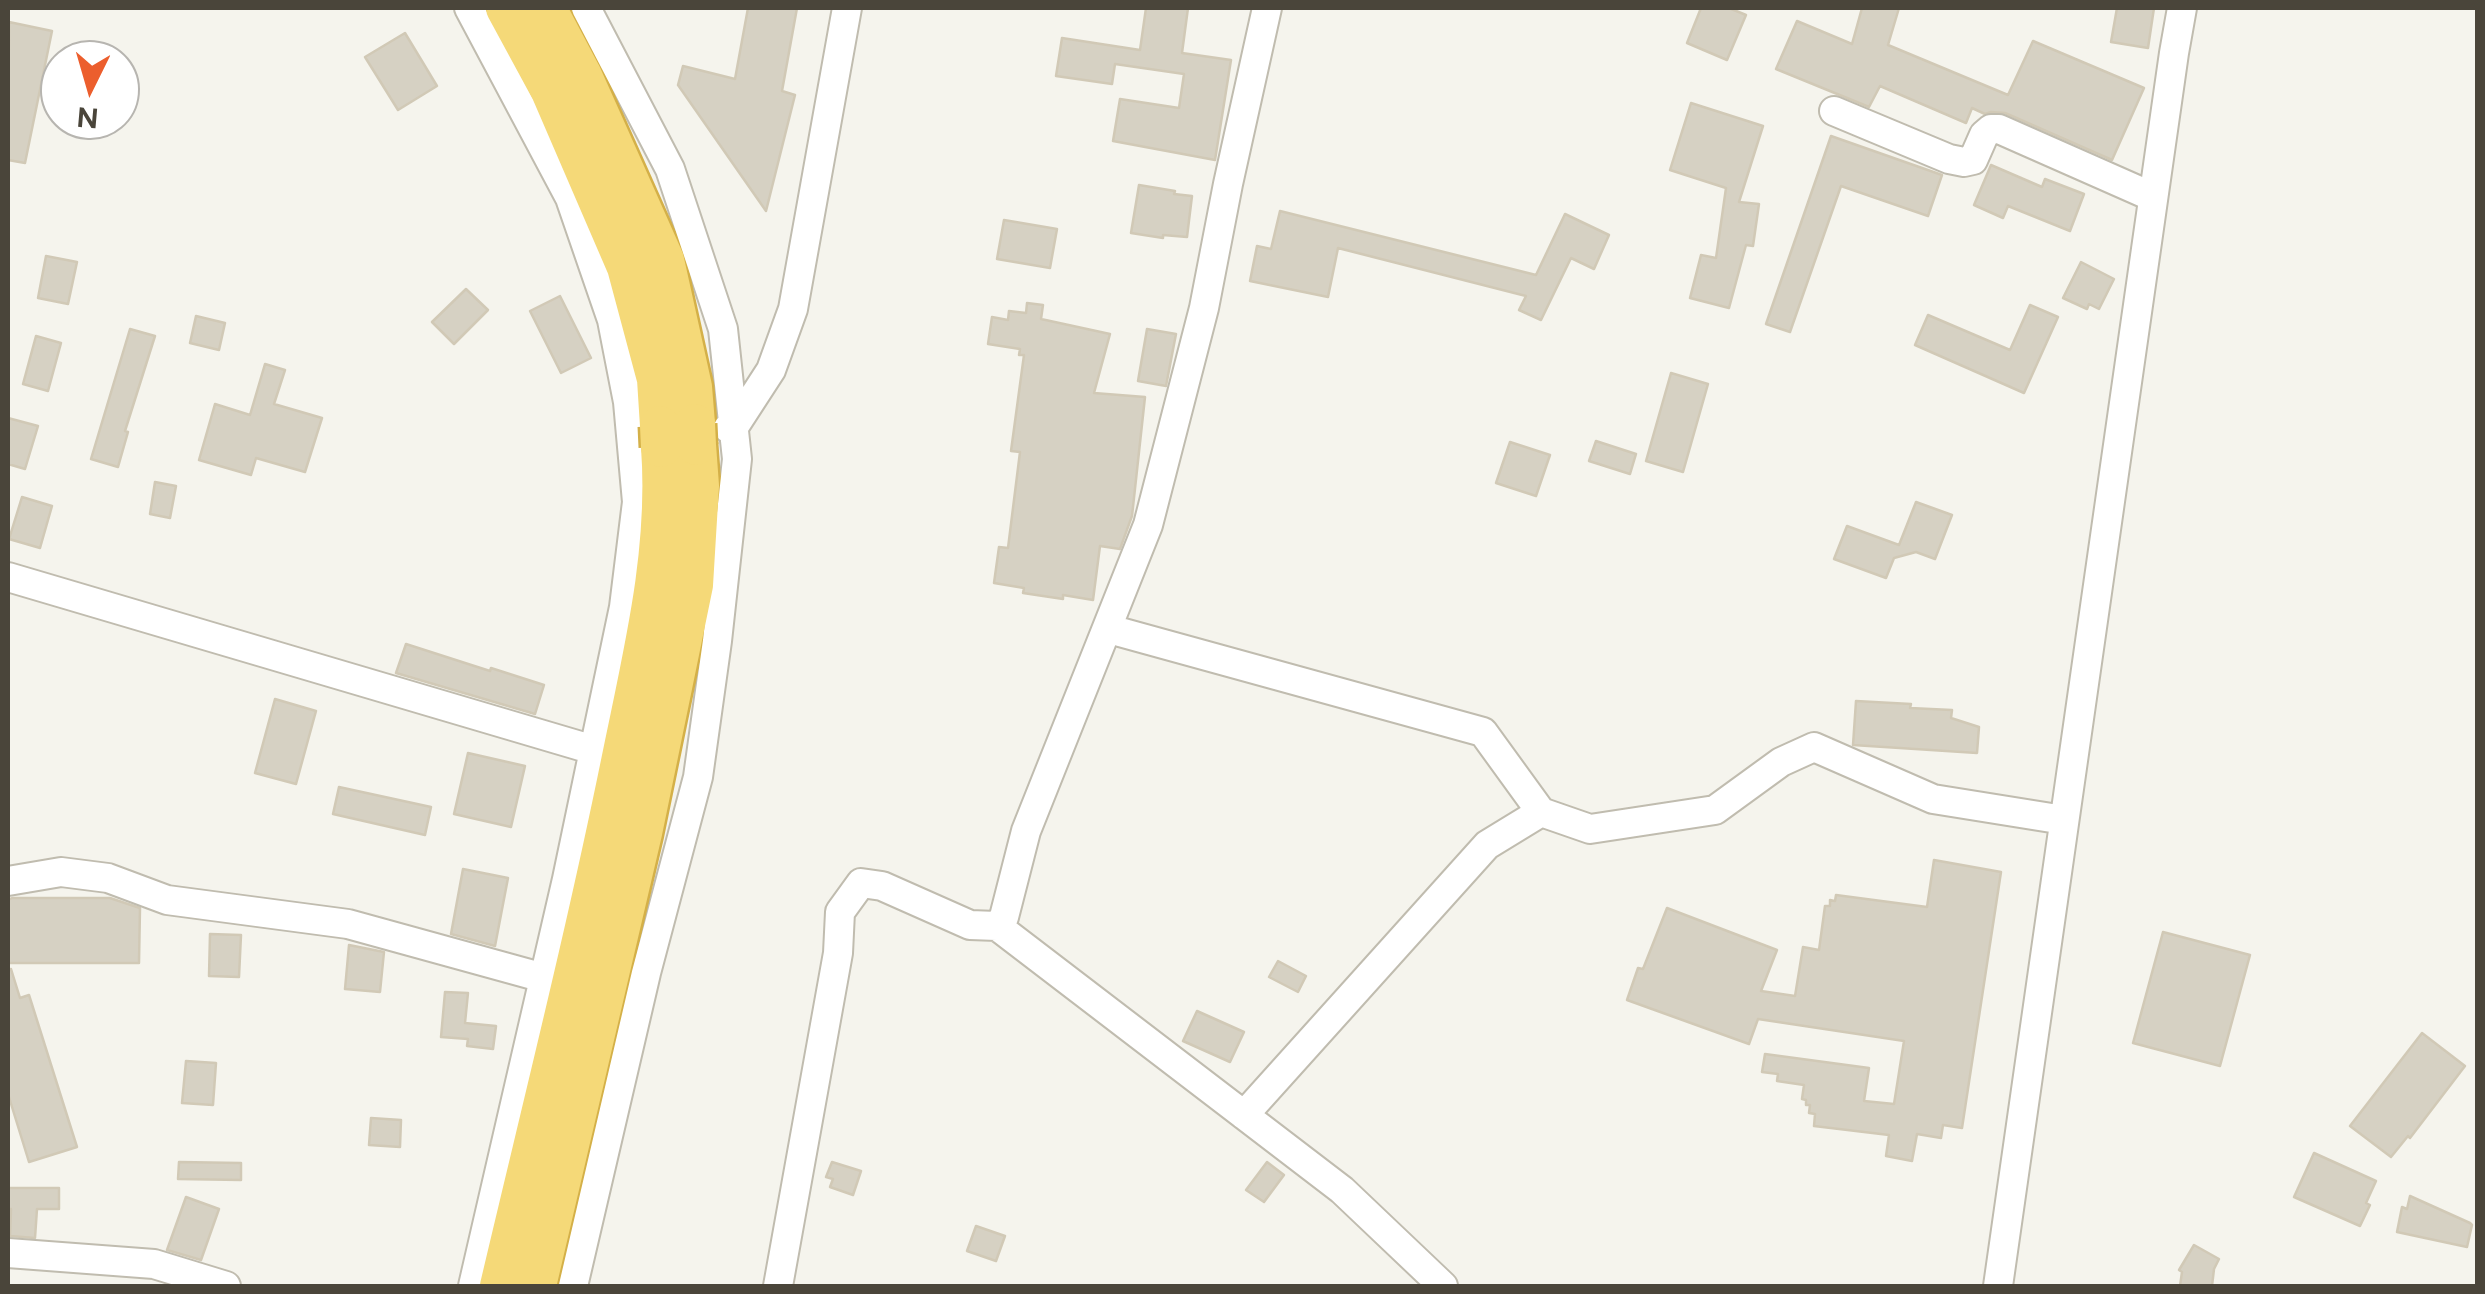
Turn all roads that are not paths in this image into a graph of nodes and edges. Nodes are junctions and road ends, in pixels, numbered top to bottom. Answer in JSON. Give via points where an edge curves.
{"nodes":[{"id":1,"x":469,"y":8,"type":"edge"},
{"id":2,"x":506,"y":8,"type":"edge"},
{"id":3,"x":546,"y":8,"type":"edge"},
{"id":4,"x":586,"y":8,"type":"edge"},
{"id":5,"x":847,"y":8,"type":"edge"},
{"id":6,"x":1267,"y":8,"type":"edge"},
{"id":7,"x":2182,"y":8,"type":"edge"},
{"id":8,"x":1834,"y":111,"type":"dead end"},
{"id":9,"x":2153,"y":197,"type":"junction"},
{"id":10,"x":680,"y":434,"type":"junction"},
{"id":11,"x":8,"y":577,"type":"edge"},
{"id":12,"x":1108,"y":629,"type":"junction"},
{"id":13,"x":594,"y":750,"type":"junction"},
{"id":14,"x":1541,"y":812,"type":"junction"},
{"id":15,"x":2064,"y":820,"type":"junction"},
{"id":16,"x":8,"y":881,"type":"edge"},
{"id":17,"x":997,"y":926,"type":"junction"},
{"id":18,"x":544,"y":978,"type":"junction"},
{"id":19,"x":1244,"y":1115,"type":"junction"},
{"id":20,"x":8,"y":1253,"type":"edge"},
{"id":21,"x":226,"y":1286,"type":"edge"},
{"id":22,"x":473,"y":1286,"type":"edge"},
{"id":23,"x":500,"y":1286,"type":"edge"},
{"id":24,"x":536,"y":1286,"type":"edge"},
{"id":25,"x":573,"y":1286,"type":"edge"},
{"id":26,"x":778,"y":1286,"type":"edge"},
{"id":27,"x":1442,"y":1286,"type":"edge"},
{"id":28,"x":1998,"y":1286,"type":"edge"}],
"edges":[{"from":1,"to":10,"type":"street","via":[[570,198],[612,320],[628,402]]},
{"from":2,"to":10,"type":"highway","via":[[627,267],[657,379]]},
{"from":3,"to":10,"type":"highway","via":[[664,260],[692,387]]},
{"from":4,"to":10,"type":"street","via":[[670,169],[723,329]]},
{"from":5,"to":10,"type":"street","via":[[793,309],[771,370]]},
{"from":6,"to":12,"type":"street","via":[[1204,308],[1148,526]]},
{"from":7,"to":9,"type":"street"},
{"from":8,"to":9,"type":"street","via":[[1964,162],[1973,160],[1984,135],[1999,130]]},
{"from":9,"to":15,"type":"street"},
{"from":10,"to":13,"type":"street","via":[[637,502],[624,607]]},
{"from":10,"to":23,"type":"highway","via":[[663,474],[656,588],[607,828]]},
{"from":10,"to":24,"type":"highway","via":[[699,486],[693,585]]},
{"from":10,"to":25,"type":"street","via":[[737,459],[717,640],[698,777]]},
{"from":11,"to":13,"type":"street"},
{"from":12,"to":14,"type":"street","via":[[1483,732]]},
{"from":12,"to":17,"type":"street","via":[[1026,831]]},
{"from":13,"to":18,"type":"street"},
{"from":14,"to":15,"type":"street","via":[[1590,829],[1715,810],[1781,762],[1814,747],[1933,799]]},
{"from":14,"to":19,"type":"street","via":[[1487,845]]},
{"from":15,"to":28,"type":"street"},
{"from":16,"to":18,"type":"street","via":[[61,872],[108,878],[167,900],[348,924]]},
{"from":17,"to":19,"type":"street"},
{"from":17,"to":26,"type":"street","via":[[970,926],[861,883],[840,912]]},
{"from":18,"to":22,"type":"street"},
{"from":19,"to":27,"type":"street","via":[[1342,1190]]},
{"from":20,"to":21,"type":"street","via":[[154,1264]]}]}
